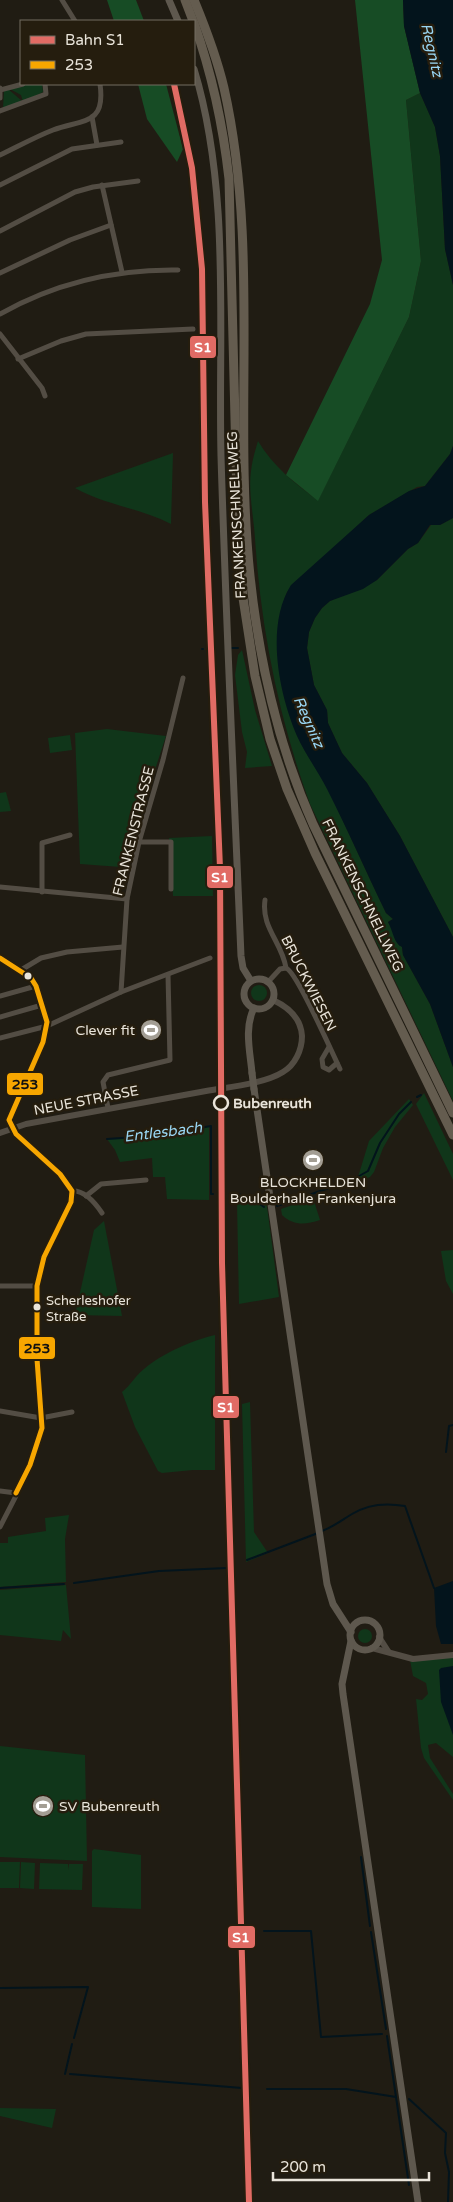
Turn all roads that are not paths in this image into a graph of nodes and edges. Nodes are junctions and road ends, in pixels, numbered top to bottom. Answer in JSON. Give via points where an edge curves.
{"nodes":[{"id":1,"x":62,"y":0,"type":"edge"},
{"id":2,"x":169,"y":0,"type":"edge"},
{"id":3,"x":185,"y":0,"type":"edge"},
{"id":4,"x":194,"y":0,"type":"edge"},
{"id":5,"x":73,"y":20,"type":"edge"},
{"id":6,"x":178,"y":20,"type":"edge"},
{"id":7,"x":193,"y":20,"type":"edge"},
{"id":8,"x":195,"y":25,"type":"edge"},
{"id":9,"x":195,"y":74,"type":"edge"},
{"id":10,"x":20,"y":85,"type":"edge"},
{"id":11,"x":45,"y":85,"type":"edge"},
{"id":12,"x":100,"y":85,"type":"edge"},
{"id":13,"x":0,"y":89,"type":"edge"},
{"id":14,"x":0,"y":98,"type":"edge"},
{"id":15,"x":0,"y":111,"type":"edge"},
{"id":16,"x":92,"y":117,"type":"junction"},
{"id":17,"x":121,"y":142,"type":"dead end"},
{"id":18,"x":97,"y":145,"type":"junction"},
{"id":19,"x":0,"y":155,"type":"edge"},
{"id":20,"x":138,"y":181,"type":"dead end"},
{"id":21,"x":0,"y":185,"type":"edge"},
{"id":22,"x":102,"y":186,"type":"junction"},
{"id":23,"x":111,"y":225,"type":"junction"},
{"id":24,"x":0,"y":231,"type":"edge"},
{"id":25,"x":178,"y":270,"type":"dead end"},
{"id":26,"x":122,"y":272,"type":"junction"},
{"id":27,"x":0,"y":273,"type":"edge"},
{"id":28,"x":0,"y":314,"type":"edge"},
{"id":29,"x":193,"y":329,"type":"dead end"},
{"id":30,"x":0,"y":334,"type":"edge"},
{"id":31,"x":18,"y":359,"type":"junction"},
{"id":32,"x":45,"y":396,"type":"dead end"},
{"id":33,"x":183,"y":678,"type":"dead end"},
{"id":34,"x":70,"y":835,"type":"dead end"},
{"id":35,"x":139,"y":842,"type":"junction"},
{"id":36,"x":0,"y":887,"type":"edge"},
{"id":37,"x":171,"y":889,"type":"dead end"},
{"id":38,"x":42,"y":892,"type":"junction"},
{"id":39,"x":127,"y":899,"type":"junction"},
{"id":40,"x":264,"y":900,"type":"dead end"},
{"id":41,"x":123,"y":947,"type":"junction"},
{"id":42,"x":0,"y":958,"type":"edge"},
{"id":43,"x":210,"y":958,"type":"dead end"},
{"id":44,"x":286,"y":968,"type":"junction"},
{"id":45,"x":21,"y":970,"type":"junction"},
{"id":46,"x":168,"y":974,"type":"junction"},
{"id":47,"x":251,"y":981,"type":"junction"},
{"id":48,"x":268,"y":982,"type":"junction"},
{"id":49,"x":36,"y":986,"type":"junction"},
{"id":50,"x":121,"y":992,"type":"junction"},
{"id":51,"x":0,"y":996,"type":"edge"},
{"id":52,"x":273,"y":1000,"type":"junction"},
{"id":53,"x":42,"y":1006,"type":"junction"},
{"id":54,"x":254,"y":1008,"type":"junction"},
{"id":55,"x":0,"y":1017,"type":"edge"},
{"id":56,"x":47,"y":1026,"type":"junction"},
{"id":57,"x":0,"y":1038,"type":"edge"},
{"id":58,"x":329,"y":1047,"type":"junction"},
{"id":59,"x":337,"y":1063,"type":"junction"},
{"id":60,"x":340,"y":1068,"type":"dead end"},
{"id":61,"x":108,"y":1108,"type":"junction"},
{"id":62,"x":453,"y":1114,"type":"edge"},
{"id":63,"x":11,"y":1128,"type":"junction"},
{"id":64,"x":0,"y":1133,"type":"edge"},
{"id":65,"x":453,"y":1135,"type":"edge"},
{"id":66,"x":146,"y":1180,"type":"dead end"},
{"id":67,"x":72,"y":1191,"type":"junction"},
{"id":68,"x":86,"y":1196,"type":"junction"},
{"id":69,"x":102,"y":1213,"type":"dead end"},
{"id":70,"x":0,"y":1286,"type":"edge"},
{"id":71,"x":37,"y":1286,"type":"junction"},
{"id":72,"x":0,"y":1411,"type":"edge"},
{"id":73,"x":72,"y":1412,"type":"dead end"},
{"id":74,"x":41,"y":1418,"type":"junction"},
{"id":75,"x":0,"y":1491,"type":"edge"},
{"id":76,"x":16,"y":1493,"type":"junction"},
{"id":77,"x":0,"y":1527,"type":"edge"},
{"id":78,"x":338,"y":1611,"type":"junction"},
{"id":79,"x":359,"y":1622,"type":"junction"},
{"id":80,"x":351,"y":1632,"type":"junction"},
{"id":81,"x":379,"y":1637,"type":"junction"},
{"id":82,"x":351,"y":1641,"type":"junction"},
{"id":83,"x":372,"y":1648,"type":"junction"},
{"id":84,"x":362,"y":1650,"type":"junction"},
{"id":85,"x":389,"y":1652,"type":"junction"},
{"id":86,"x":453,"y":1655,"type":"edge"},
{"id":87,"x":348,"y":1664,"type":"junction"},
{"id":88,"x":418,"y":2202,"type":"edge"}],
"edges":[{"from":1,"to":5,"type":"street"},
{"from":2,"to":6,"type":"main road"},
{"from":3,"to":7,"type":"highway","name":"FRANKENSCHNELLWEG"},
{"from":4,"to":62,"type":"highway","name":"FRANKENSCHNELLWEG","via":[[224,88],[239,179],[250,574],[272,709],[313,824]]},
{"from":8,"to":65,"type":"highway","name":"FRANKENSCHNELLWEG","via":[[224,134],[229,179],[238,529],[244,607],[260,701],[297,816]]},
{"from":9,"to":47,"type":"main road","via":[[212,152],[219,229],[221,454],[239,910],[242,963]]},
{"from":10,"to":13,"type":"street"},
{"from":11,"to":15,"type":"street","via":[[46,94]]},
{"from":12,"to":16,"type":"street","via":[[100,105]]},
{"from":13,"to":14,"type":"street"},
{"from":16,"to":18,"type":"street"},
{"from":16,"to":19,"type":"street","via":[[79,124],[51,130]]},
{"from":17,"to":18,"type":"street"},
{"from":18,"to":21,"type":"street","via":[[67,151]]},
{"from":20,"to":22,"type":"street"},
{"from":22,"to":23,"type":"street"},
{"from":22,"to":24,"type":"street","via":[[67,196]]},
{"from":23,"to":26,"type":"street"},
{"from":23,"to":27,"type":"street","via":[[62,243]]},
{"from":25,"to":26,"type":"street"},
{"from":26,"to":28,"type":"street","via":[[76,282],[36,296]]},
{"from":29,"to":31,"type":"street","via":[[86,334]]},
{"from":30,"to":31,"type":"street"},
{"from":31,"to":32,"type":"street"},
{"from":33,"to":35,"type":"street","name":"FRANKENSTRASSE"},
{"from":34,"to":38,"type":"street","via":[[45,841],[41,847]]},
{"from":35,"to":37,"type":"street","via":[[171,842]]},
{"from":35,"to":39,"type":"street","name":"FRANKENSTRASSE"},
{"from":36,"to":38,"type":"street"},
{"from":38,"to":39,"type":"street"},
{"from":39,"to":41,"type":"street","name":"FRANKENSTRASSE"},
{"from":40,"to":44,"type":"street","name":"BRUCKWIESEN","via":[[264,917]]},
{"from":41,"to":45,"type":"street","via":[[67,952],[41,958]]},
{"from":41,"to":50,"type":"street","name":"FRANKENSTRASSE"},
{"from":42,"to":45,"type":"street"},
{"from":43,"to":46,"type":"street"},
{"from":44,"to":48,"type":"street","via":[[280,969]]},
{"from":44,"to":58,"type":"street","name":"BRUCKWIESEN","via":[[292,973]]},
{"from":45,"to":49,"type":"street"},
{"from":46,"to":50,"type":"street"},
{"from":46,"to":61,"type":"street","via":[[170,1060],[108,1075],[103,1082]]},
{"from":47,"to":48,"type":"main road"},
{"from":47,"to":54,"type":"main road","via":[[244,997]]},
{"from":48,"to":52,"type":"main road","via":[[274,990]]},
{"from":49,"to":51,"type":"street"},
{"from":49,"to":53,"type":"street"},
{"from":50,"to":56,"type":"street"},
{"from":52,"to":54,"type":"main road","via":[[267,1006]]},
{"from":52,"to":61,"type":"street","name":"NEUE STRASSE","via":[[290,1010],[300,1027],[301,1047],[289,1067],[269,1078]]},
{"from":53,"to":55,"type":"street"},
{"from":53,"to":56,"type":"street"},
{"from":54,"to":78,"type":"main road","bridge":true,"via":[[248,1037],[262,1152],[329,1596]]},
{"from":56,"to":57,"type":"street"},
{"from":56,"to":63,"type":"street","via":[[9,1120]]},
{"from":58,"to":59,"type":"street","name":"BRUCKWIESEN"},
{"from":58,"to":59,"type":"street","name":"BRUCKWIESEN","via":[[322,1059],[323,1067],[329,1070]]},
{"from":59,"to":60,"type":"street","name":"BRUCKWIESEN"},
{"from":61,"to":63,"type":"street","name":"NEUE STRASSE"},
{"from":63,"to":64,"type":"street","name":"NEUE STRASSE"},
{"from":63,"to":67,"type":"street","via":[[62,1177]]},
{"from":66,"to":68,"type":"street","via":[[101,1184]]},
{"from":67,"to":68,"type":"street"},
{"from":67,"to":71,"type":"street","via":[[71,1202],[44,1257]]},
{"from":68,"to":69,"type":"street"},
{"from":70,"to":71,"type":"street"},
{"from":71,"to":74,"type":"street"},
{"from":72,"to":74,"type":"street"},
{"from":73,"to":74,"type":"street"},
{"from":74,"to":76,"type":"street","via":[[36,1451]]},
{"from":75,"to":76,"type":"street"},
{"from":76,"to":77,"type":"street"},
{"from":78,"to":79,"type":"main road"},
{"from":78,"to":80,"type":"main road"},
{"from":79,"to":80,"type":"main road"},
{"from":79,"to":81,"type":"main road","via":[[372,1622]]},
{"from":80,"to":82,"type":"main road"},
{"from":81,"to":83,"type":"main road"},
{"from":81,"to":85,"type":"street"},
{"from":82,"to":84,"type":"main road"},
{"from":82,"to":87,"type":"main road"},
{"from":83,"to":84,"type":"main road"},
{"from":83,"to":85,"type":"street"},
{"from":84,"to":87,"type":"main road"},
{"from":85,"to":86,"type":"street","via":[[413,1659]]},
{"from":87,"to":88,"type":"main road","via":[[344,1672],[343,1694]]}]}
